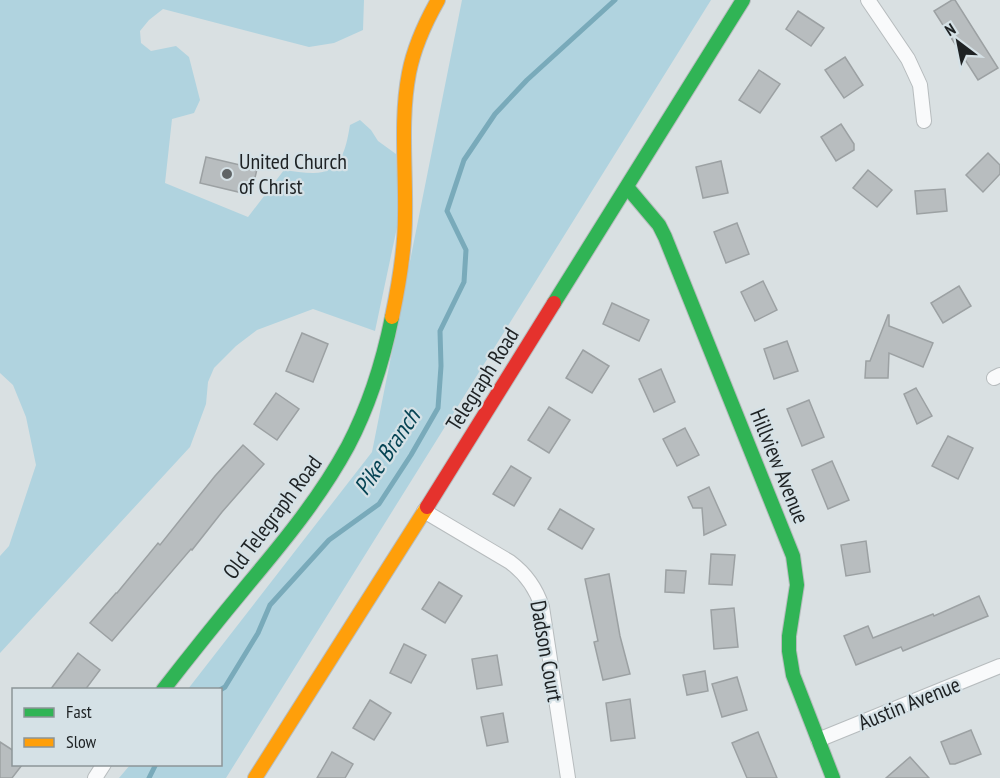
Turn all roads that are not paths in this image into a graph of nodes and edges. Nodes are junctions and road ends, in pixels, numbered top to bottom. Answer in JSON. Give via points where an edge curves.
{"nodes":[{"id":1,"x":438,"y":0,"type":"edge"},
{"id":2,"x":743,"y":0,"type":"edge"},
{"id":3,"x":868,"y":0,"type":"edge"},
{"id":4,"x":924,"y":121,"type":"dead end"},
{"id":5,"x":627,"y":187,"type":"junction"},
{"id":6,"x":424,"y":511,"type":"junction"},
{"id":7,"x":1000,"y":666,"type":"edge"},
{"id":8,"x":165,"y":688,"type":"edge"},
{"id":9,"x":818,"y":740,"type":"junction"},
{"id":10,"x":255,"y":778,"type":"edge"},
{"id":11,"x":568,"y":778,"type":"edge"},
{"id":12,"x":833,"y":778,"type":"edge"}],
"edges":[{"from":1,"to":8,"type":"street","name":"Old Telegraph Road","via":[[418,39],[407,83],[402,261],[383,354],[364,412],[331,477],[308,510]]},
{"from":2,"to":5,"type":"street","name":"Telegraph Road"},
{"from":3,"to":4,"type":"street","via":[[908,59],[920,85]]},
{"from":5,"to":6,"type":"street","name":"Telegraph Road"},
{"from":5,"to":9,"type":"street","name":"Hillview Avenue","via":[[665,237],[793,556],[797,585],[789,651],[796,687]]},
{"from":6,"to":10,"type":"street","name":"Telegraph Road"},
{"from":6,"to":11,"type":"street","name":"Dadson Court","via":[[515,566],[530,580],[542,607]]},
{"from":7,"to":9,"type":"street","name":"Austin Avenue"},
{"from":9,"to":12,"type":"street","name":"Hillview Avenue"}]}
